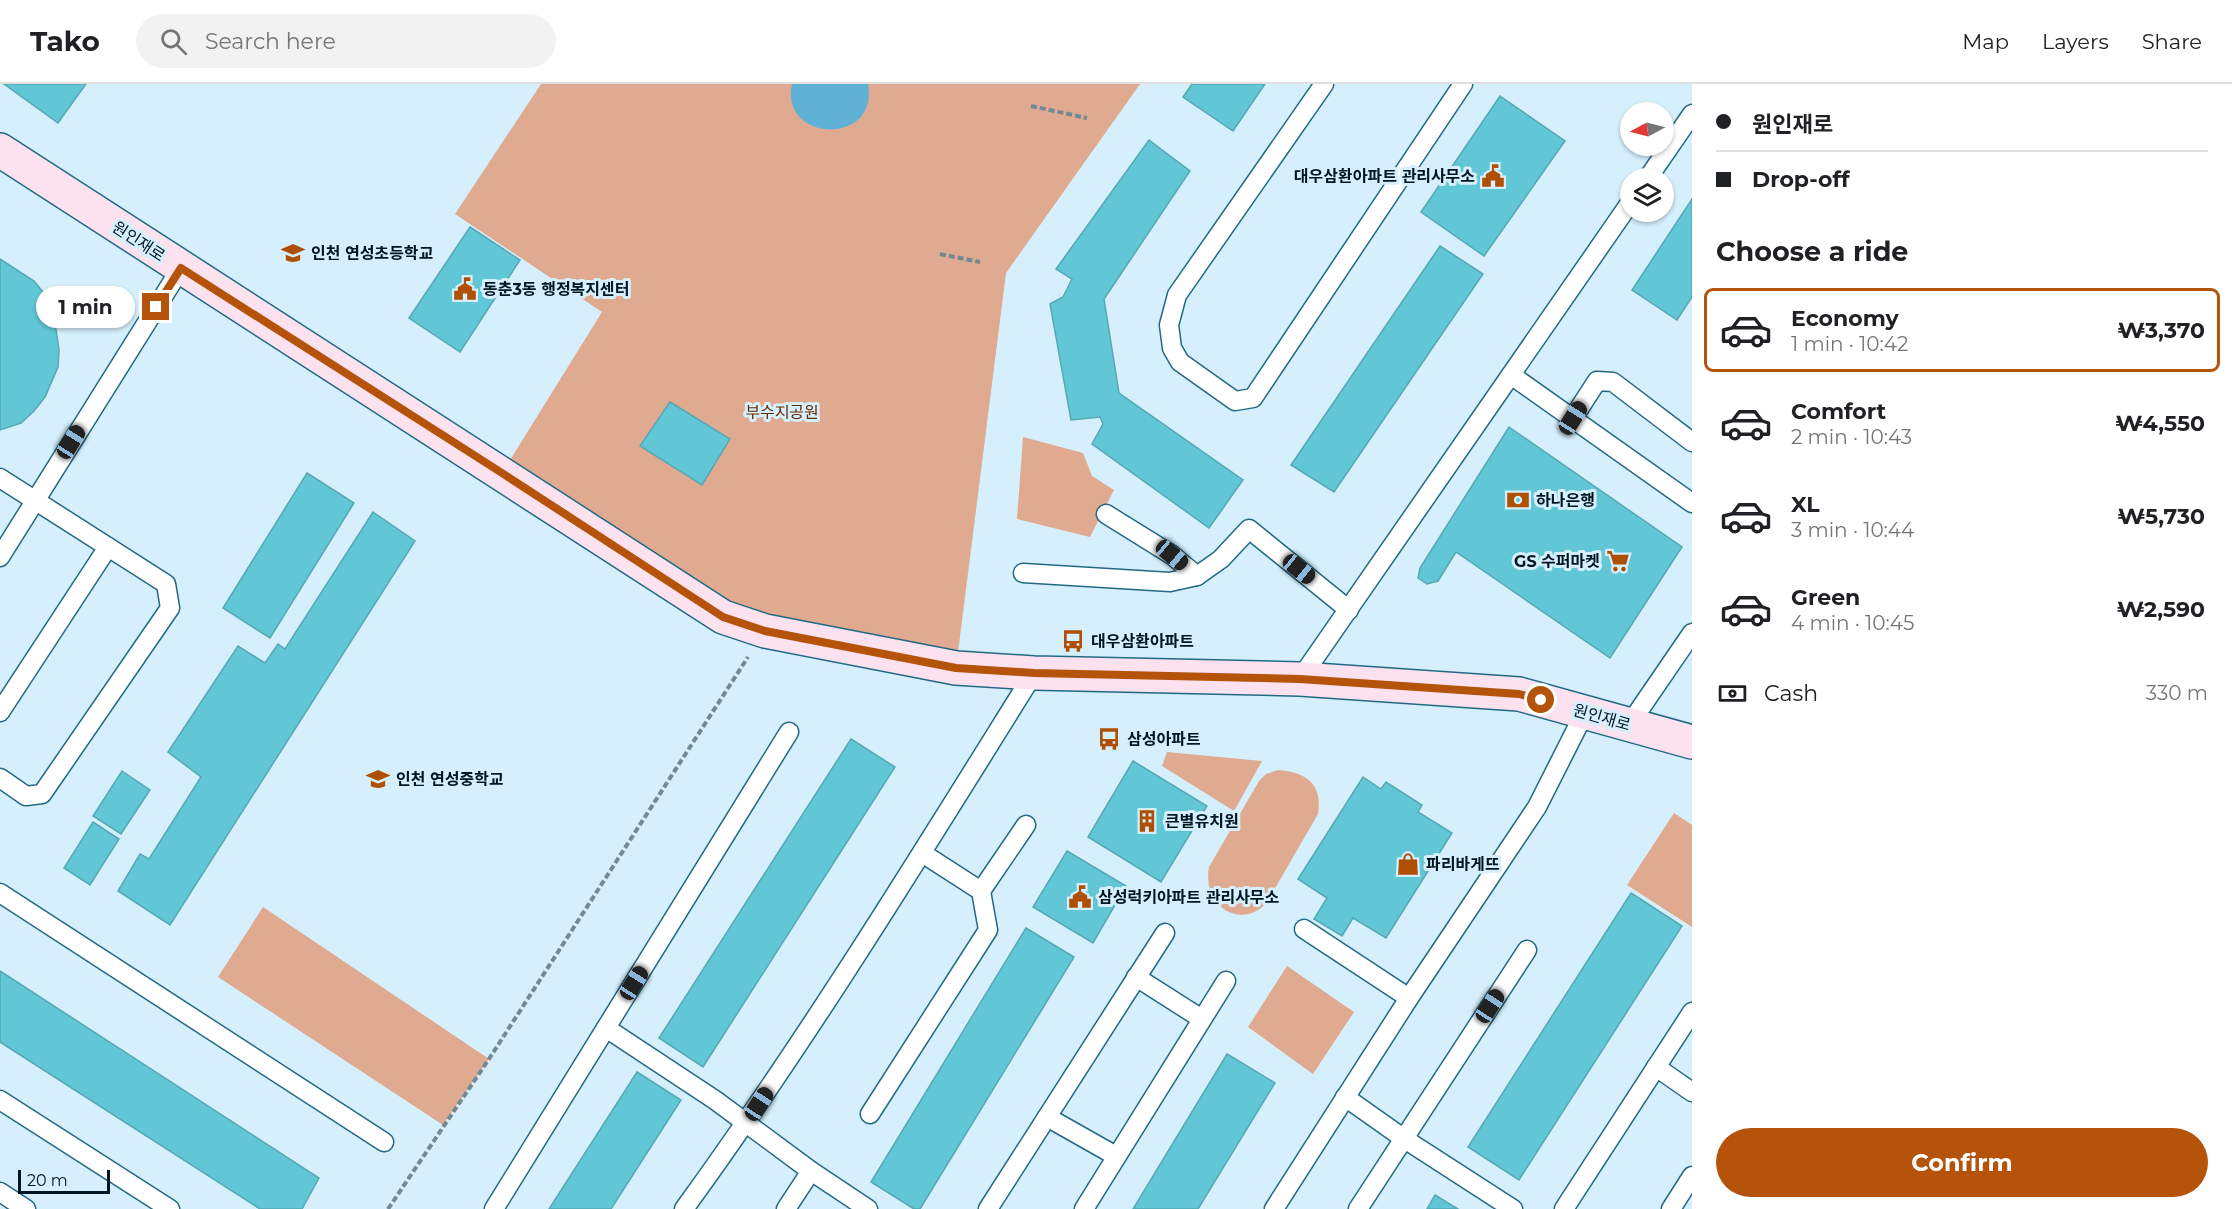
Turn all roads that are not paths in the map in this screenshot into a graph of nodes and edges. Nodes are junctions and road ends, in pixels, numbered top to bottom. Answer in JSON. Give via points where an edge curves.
{"nodes":[{"id":1,"x":1324,"y":84,"type":"edge"},
{"id":2,"x":1463,"y":84,"type":"edge"},
{"id":3,"x":1692,"y":114,"type":"edge"},
{"id":4,"x":0,"y":150,"type":"edge"},
{"id":5,"x":1655,"y":168,"type":"edge"},
{"id":6,"x":1620,"y":217,"type":"edge"},
{"id":7,"x":181,"y":268,"type":"junction"},
{"id":8,"x":1511,"y":375,"type":"junction"},
{"id":9,"x":1573,"y":418,"type":"junction"},
{"id":10,"x":1692,"y":442,"type":"edge"},
{"id":11,"x":0,"y":478,"type":"edge"},
{"id":12,"x":35,"y":500,"type":"junction"},
{"id":13,"x":1692,"y":503,"type":"edge"},
{"id":14,"x":1106,"y":514,"type":"dead end"},
{"id":15,"x":108,"y":547,"type":"junction"},
{"id":16,"x":0,"y":557,"type":"edge"},
{"id":17,"x":1023,"y":573,"type":"dead end"},
{"id":18,"x":1197,"y":576,"type":"junction"},
{"id":19,"x":1349,"y":609,"type":"junction"},
{"id":20,"x":1692,"y":633,"type":"edge"},
{"id":21,"x":1034,"y":673,"type":"junction"},
{"id":22,"x":1300,"y":679,"type":"junction"},
{"id":23,"x":0,"y":712,"type":"edge"},
{"id":24,"x":1585,"y":712,"type":"junction"},
{"id":25,"x":1629,"y":725,"type":"junction"},
{"id":26,"x":789,"y":732,"type":"dead end"},
{"id":27,"x":1692,"y":742,"type":"edge"},
{"id":28,"x":0,"y":778,"type":"edge"},
{"id":29,"x":1026,"y":825,"type":"dead end"},
{"id":30,"x":922,"y":852,"type":"junction"},
{"id":31,"x":981,"y":891,"type":"junction"},
{"id":32,"x":0,"y":893,"type":"edge"},
{"id":33,"x":1304,"y":929,"type":"dead end"},
{"id":34,"x":1165,"y":933,"type":"dead end"},
{"id":35,"x":1527,"y":950,"type":"dead end"},
{"id":36,"x":1136,"y":977,"type":"junction"},
{"id":37,"x":1226,"y":981,"type":"dead end"},
{"id":38,"x":1409,"y":998,"type":"junction"},
{"id":39,"x":1692,"y":1012,"type":"edge"},
{"id":40,"x":1202,"y":1019,"type":"junction"},
{"id":41,"x":606,"y":1028,"type":"junction"},
{"id":42,"x":1656,"y":1067,"type":"junction"},
{"id":43,"x":1692,"y":1092,"type":"edge"},
{"id":44,"x":1345,"y":1097,"type":"junction"},
{"id":45,"x":0,"y":1100,"type":"edge"},
{"id":46,"x":870,"y":1114,"type":"dead end"},
{"id":47,"x":1047,"y":1117,"type":"junction"},
{"id":48,"x":747,"y":1123,"type":"junction"},
{"id":49,"x":1403,"y":1138,"type":"junction"},
{"id":50,"x":384,"y":1142,"type":"dead end"},
{"id":51,"x":1116,"y":1156,"type":"junction"},
{"id":52,"x":811,"y":1171,"type":"junction"},
{"id":53,"x":1692,"y":1176,"type":"edge"},
{"id":54,"x":0,"y":1192,"type":"edge"},
{"id":55,"x":26,"y":1209,"type":"edge"},
{"id":56,"x":170,"y":1209,"type":"edge"},
{"id":57,"x":494,"y":1209,"type":"edge"},
{"id":58,"x":684,"y":1209,"type":"edge"},
{"id":59,"x":786,"y":1209,"type":"edge"},
{"id":60,"x":868,"y":1209,"type":"edge"},
{"id":61,"x":988,"y":1209,"type":"edge"},
{"id":62,"x":1084,"y":1209,"type":"edge"},
{"id":63,"x":1274,"y":1209,"type":"edge"},
{"id":64,"x":1358,"y":1209,"type":"edge"},
{"id":65,"x":1513,"y":1209,"type":"edge"},
{"id":66,"x":1564,"y":1209,"type":"edge"},
{"id":67,"x":1671,"y":1209,"type":"edge"}],
"edges":[{"from":1,"to":2,"type":"lane","via":[[1177,295],[1169,325],[1172,348],[1180,362],[1235,401],[1253,398]]},
{"from":3,"to":5,"type":"lane"},
{"from":4,"to":7,"type":"main road","name":"원인재로"},
{"from":6,"to":8,"type":"lane"},
{"from":7,"to":12,"type":"lane"},
{"from":7,"to":21,"type":"main road","name":"원인재로","via":[[723,617],[765,631],[956,668]]},
{"from":8,"to":9,"type":"lane"},
{"from":8,"to":19,"type":"lane"},
{"from":9,"to":10,"type":"lane","via":[[1597,381],[1613,382]]},
{"from":9,"to":13,"type":"lane"},
{"from":11,"to":12,"type":"lane"},
{"from":12,"to":15,"type":"lane"},
{"from":12,"to":16,"type":"lane"},
{"from":14,"to":18,"type":"lane","via":[[1172,555]]},
{"from":15,"to":23,"type":"lane"},
{"from":15,"to":28,"type":"lane","via":[[166,584],[170,608],[42,794],[26,796]]},
{"from":17,"to":18,"type":"lane","via":[[1170,582]]},
{"from":18,"to":19,"type":"lane","via":[[1221,559],[1249,529]]},
{"from":19,"to":22,"type":"lane"},
{"from":20,"to":25,"type":"lane"},
{"from":21,"to":22,"type":"main road","name":"원인재로"},
{"from":21,"to":30,"type":"lane"},
{"from":22,"to":24,"type":"main road","name":"원인재로","via":[[1519,694]]},
{"from":24,"to":25,"type":"main road","name":"원인재로"},
{"from":24,"to":38,"type":"lane","via":[[1537,807]]},
{"from":25,"to":27,"type":"main road","name":"원인재로"},
{"from":26,"to":41,"type":"lane"},
{"from":29,"to":31,"type":"lane"},
{"from":30,"to":31,"type":"lane"},
{"from":30,"to":48,"type":"lane"},
{"from":31,"to":46,"type":"lane","via":[[988,930]]},
{"from":32,"to":50,"type":"lane"},
{"from":33,"to":38,"type":"lane"},
{"from":34,"to":36,"type":"lane"},
{"from":35,"to":49,"type":"lane"},
{"from":36,"to":40,"type":"lane"},
{"from":36,"to":47,"type":"lane"},
{"from":37,"to":40,"type":"lane"},
{"from":38,"to":44,"type":"lane"},
{"from":39,"to":42,"type":"lane"},
{"from":40,"to":51,"type":"lane"},
{"from":41,"to":48,"type":"lane"},
{"from":41,"to":57,"type":"lane"},
{"from":42,"to":43,"type":"lane"},
{"from":42,"to":66,"type":"lane"},
{"from":44,"to":49,"type":"lane"},
{"from":44,"to":63,"type":"lane"},
{"from":45,"to":56,"type":"lane"},
{"from":47,"to":51,"type":"lane"},
{"from":47,"to":61,"type":"lane"},
{"from":48,"to":52,"type":"lane"},
{"from":48,"to":58,"type":"lane"},
{"from":49,"to":64,"type":"lane"},
{"from":49,"to":65,"type":"lane"},
{"from":51,"to":62,"type":"lane"},
{"from":52,"to":59,"type":"lane"},
{"from":52,"to":60,"type":"lane"},
{"from":53,"to":67,"type":"lane"},
{"from":54,"to":55,"type":"lane"}]}
